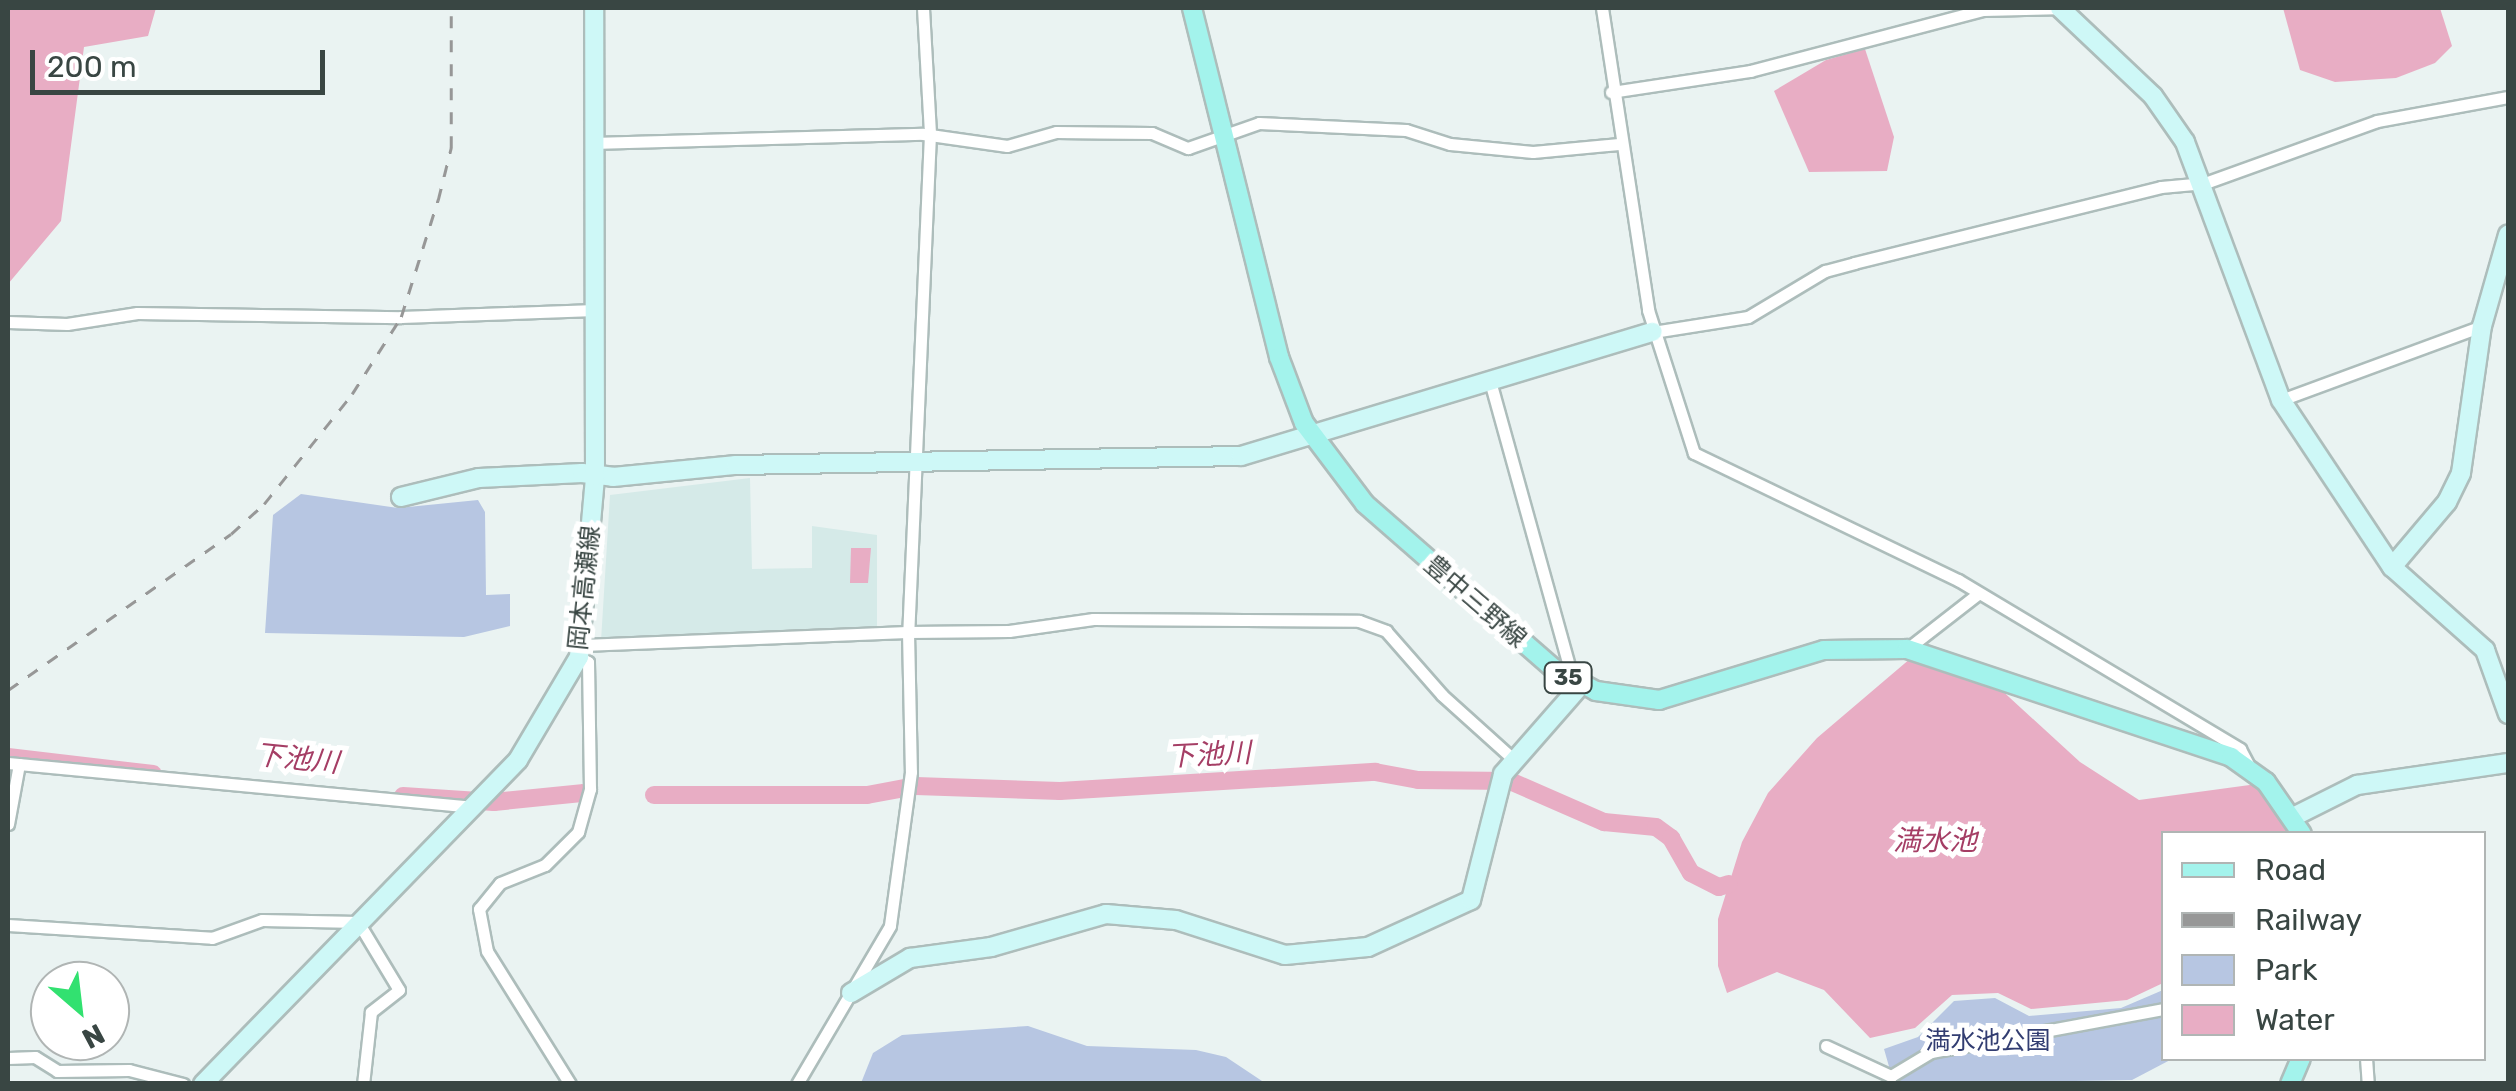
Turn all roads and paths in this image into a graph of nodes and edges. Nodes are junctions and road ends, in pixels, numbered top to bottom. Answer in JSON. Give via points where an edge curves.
{"nodes":[{"id":1,"x":594,"y":8,"type":"edge"},
{"id":2,"x":923,"y":8,"type":"edge"},
{"id":3,"x":1192,"y":8,"type":"edge"},
{"id":4,"x":1602,"y":8,"type":"edge"},
{"id":5,"x":2062,"y":8,"type":"edge"},
{"id":6,"x":1611,"y":92,"type":"junction"},
{"id":7,"x":2508,"y":97,"type":"edge"},
{"id":8,"x":930,"y":134,"type":"junction"},
{"id":9,"x":1224,"y":136,"type":"junction"},
{"id":10,"x":592,"y":143,"type":"junction"},
{"id":11,"x":1619,"y":144,"type":"junction"},
{"id":12,"x":2205,"y":183,"type":"junction"},
{"id":13,"x":2508,"y":235,"type":"edge"},
{"id":14,"x":2508,"y":286,"type":"edge"},
{"id":15,"x":2488,"y":298,"type":"junction"},
{"id":16,"x":595,"y":310,"type":"junction"},
{"id":17,"x":8,"y":322,"type":"edge"},
{"id":18,"x":2482,"y":326,"type":"junction"},
{"id":19,"x":1652,"y":332,"type":"junction"},
{"id":20,"x":1490,"y":381,"type":"junction"},
{"id":21,"x":2281,"y":400,"type":"junction"},
{"id":22,"x":1312,"y":438,"type":"junction"},
{"id":23,"x":916,"y":461,"type":"junction"},
{"id":24,"x":595,"y":476,"type":"junction"},
{"id":25,"x":401,"y":497,"type":"dead end"},
{"id":26,"x":2392,"y":566,"type":"junction"},
{"id":27,"x":1979,"y":592,"type":"junction"},
{"id":28,"x":908,"y":632,"type":"junction"},
{"id":29,"x":1907,"y":648,"type":"junction"},
{"id":30,"x":581,"y":651,"type":"junction"},
{"id":31,"x":1577,"y":683,"type":"junction"},
{"id":32,"x":2508,"y":714,"type":"edge"},
{"id":33,"x":1513,"y":759,"type":"junction"},
{"id":34,"x":2508,"y":763,"type":"edge"},
{"id":35,"x":13,"y":764,"type":"edge"},
{"id":36,"x":2251,"y":770,"type":"junction"},
{"id":37,"x":479,"y":801,"type":"junction"},
{"id":38,"x":8,"y":824,"type":"edge"},
{"id":39,"x":2298,"y":825,"type":"edge"},
{"id":40,"x":358,"y":922,"type":"junction"},
{"id":41,"x":8,"y":925,"type":"edge"},
{"id":42,"x":851,"y":994,"type":"junction"},
{"id":43,"x":2161,"y":1010,"type":"edge"},
{"id":44,"x":1826,"y":1046,"type":"dead end"},
{"id":45,"x":8,"y":1058,"type":"edge"},
{"id":46,"x":183,"y":1084,"type":"edge"},
{"id":47,"x":203,"y":1084,"type":"edge"},
{"id":48,"x":363,"y":1084,"type":"edge"},
{"id":49,"x":570,"y":1084,"type":"edge"},
{"id":50,"x":797,"y":1084,"type":"edge"}],
"edges":[{"from":1,"to":10,"type":"street","name":"岡本高瀬線"},
{"from":2,"to":8,"type":"street"},
{"from":3,"to":9,"type":"main road","name":"豊中三野線","number":"35"},
{"from":4,"to":6,"type":"street"},
{"from":5,"to":6,"type":"street","via":[[1983,10],[1750,71]]},
{"from":5,"to":12,"type":"street","via":[[2153,96]]},
{"from":6,"to":11,"type":"street"},
{"from":7,"to":12,"type":"street","via":[[2377,121]]},
{"from":8,"to":9,"type":"street","via":[[1006,146],[1056,132],[1152,133],[1188,148]]},
{"from":8,"to":10,"type":"street"},
{"from":8,"to":23,"type":"street"},
{"from":9,"to":11,"type":"street","via":[[1259,123],[1406,130],[1450,144],[1533,152]]},
{"from":9,"to":22,"type":"main road","name":"豊中三野線","number":"35","via":[[1279,357]]},
{"from":10,"to":16,"type":"street","name":"岡本高瀬線"},
{"from":11,"to":19,"type":"street"},
{"from":12,"to":19,"type":"street","via":[[2162,187],[1854,263],[1825,271],[1748,318]]},
{"from":12,"to":21,"type":"street"},
{"from":13,"to":15,"type":"street"},
{"from":14,"to":15,"type":"street"},
{"from":15,"to":18,"type":"street"},
{"from":16,"to":17,"type":"street","via":[[401,317],[137,314],[67,324]]},
{"from":16,"to":24,"type":"street","name":"岡本高瀬線"},
{"from":18,"to":21,"type":"street"},
{"from":18,"to":26,"type":"street","via":[[2462,473],[2447,502]]},
{"from":19,"to":20,"type":"street"},
{"from":19,"to":27,"type":"street","via":[[1687,442],[1702,462],[1904,551]]},
{"from":20,"to":22,"type":"street"},
{"from":20,"to":31,"type":"street"},
{"from":21,"to":26,"type":"street"},
{"from":22,"to":23,"type":"street","via":[[1241,456]]},
{"from":22,"to":31,"type":"main road","name":"豊中三野線","number":"35","via":[[1365,504]]},
{"from":23,"to":24,"type":"street"},
{"from":23,"to":28,"type":"street"},
{"from":24,"to":25,"type":"street","via":[[479,478]]},
{"from":24,"to":30,"type":"street","name":"岡本高瀬線"},
{"from":26,"to":32,"type":"street","via":[[2476,639]]},
{"from":27,"to":29,"type":"street"},
{"from":27,"to":36,"type":"street","via":[[2240,749]]},
{"from":28,"to":30,"type":"street"},
{"from":28,"to":33,"type":"street","via":[[1009,631],[1093,619],[1359,620],[1386,631],[1442,695]]},
{"from":28,"to":42,"type":"street","via":[[911,772],[893,911]]},
{"from":29,"to":31,"type":"main road","name":"豊中三野線","number":"35","via":[[1824,650],[1659,700]]},
{"from":29,"to":36,"type":"main road","name":"豊中三野線","number":"35","via":[[2209,747]]},
{"from":30,"to":37,"type":"street","name":"岡本高瀬線","via":[[550,716]]},
{"from":30,"to":49,"type":"street","via":[[588,662],[590,790],[578,832],[545,865],[500,882],[479,909],[487,951]]},
{"from":31,"to":33,"type":"street"},
{"from":33,"to":42,"type":"street","via":[[1492,805],[1472,900],[1368,947],[1286,954],[1176,920],[1106,914],[992,947],[910,958]]},
{"from":34,"to":39,"type":"street","via":[[2372,782]]},
{"from":35,"to":37,"type":"street","via":[[82,766],[168,783]]},
{"from":35,"to":38,"type":"street"},
{"from":36,"to":39,"type":"main road","name":"豊中三野線","number":"35"},
{"from":37,"to":40,"type":"street","name":"岡本高瀬線"},
{"from":40,"to":41,"type":"street","via":[[262,920],[212,938]]},
{"from":40,"to":47,"type":"street","name":"岡本高瀬線"},
{"from":40,"to":48,"type":"street","via":[[399,990],[370,1012]]},
{"from":42,"to":50,"type":"street","via":[[834,1011]]},
{"from":43,"to":44,"type":"street","via":[[1931,1052],[1891,1076]]},
{"from":45,"to":46,"type":"street","via":[[35,1057],[57,1071],[129,1070]]}]}
